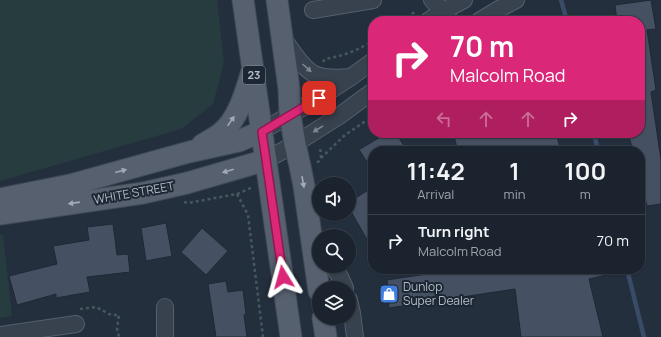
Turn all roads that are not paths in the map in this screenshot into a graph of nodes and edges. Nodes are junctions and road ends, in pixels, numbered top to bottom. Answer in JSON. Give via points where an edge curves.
{"nodes":[{"id":1,"x":243,"y":0,"type":"edge"},
{"id":2,"x":277,"y":0,"type":"edge"},
{"id":3,"x":373,"y":0,"type":"edge"},
{"id":4,"x":464,"y":0,"type":"edge"},
{"id":5,"x":516,"y":0,"type":"edge"},
{"id":6,"x":313,"y":10,"type":"dead end"},
{"id":7,"x":442,"y":11,"type":"edge"},
{"id":8,"x":487,"y":16,"type":"edge"},
{"id":9,"x":283,"y":38,"type":"junction"},
{"id":10,"x":368,"y":65,"type":"edge"},
{"id":11,"x":253,"y":67,"type":"junction"},
{"id":12,"x":351,"y":77,"type":"junction"},
{"id":13,"x":368,"y":95,"type":"edge"},
{"id":14,"x":290,"y":115,"type":"junction"},
{"id":15,"x":262,"y":132,"type":"junction"},
{"id":16,"x":294,"y":144,"type":"junction"},
{"id":17,"x":189,"y":152,"type":"junction"},
{"id":18,"x":266,"y":160,"type":"junction"},
{"id":19,"x":0,"y":199,"type":"edge"},
{"id":20,"x":0,"y":214,"type":"edge"},
{"id":21,"x":312,"y":230,"type":"edge"},
{"id":22,"x":165,"y":307,"type":"dead end"},
{"id":23,"x":76,"y":324,"type":"dead end"},
{"id":24,"x":324,"y":325,"type":"edge"},
{"id":25,"x":354,"y":325,"type":"edge"},
{"id":26,"x":0,"y":335,"type":"edge"},
{"id":27,"x":165,"y":337,"type":"edge"},
{"id":28,"x":291,"y":337,"type":"edge"},
{"id":29,"x":326,"y":337,"type":"edge"},
{"id":30,"x":355,"y":337,"type":"edge"}],
"edges":[{"from":1,"to":11,"type":"main road","number":"23"},
{"from":2,"to":9,"type":"main road"},
{"from":3,"to":6,"type":"street"},
{"from":4,"to":7,"type":"street"},
{"from":5,"to":8,"type":"street"},
{"from":9,"to":12,"type":"street","one_way":true,"via":[[303,65],[314,74],[335,78]]},
{"from":9,"to":14,"type":"main road"},
{"from":10,"to":12,"type":"street"},
{"from":11,"to":15,"type":"main road","number":"23"},
{"from":17,"to":11,"type":"main road","one_way":true,"via":[[221,133],[232,121]]},
{"from":12,"to":14,"type":"street"},
{"from":13,"to":16,"type":"street","one_way":true},
{"from":14,"to":15,"type":"street"},
{"from":14,"to":16,"type":"main road"},
{"from":15,"to":17,"type":"main road","name":"WHITE STREET","via":[[239,141]]},
{"from":15,"to":18,"type":"main road","number":"23"},
{"from":16,"to":18,"type":"street"},
{"from":16,"to":21,"type":"main road","one_way":true},
{"from":19,"to":17,"type":"main road","name":"WHITE STREET","one_way":true,"via":[[70,185]]},
{"from":18,"to":20,"type":"main road","name":"WHITE STREET","one_way":true,"via":[[143,193]]},
{"from":18,"to":28,"type":"main road","number":"23"},
{"from":22,"to":27,"type":"street"},
{"from":23,"to":26,"type":"street"},
{"from":24,"to":29,"type":"main road"},
{"from":25,"to":30,"type":"street"}]}
